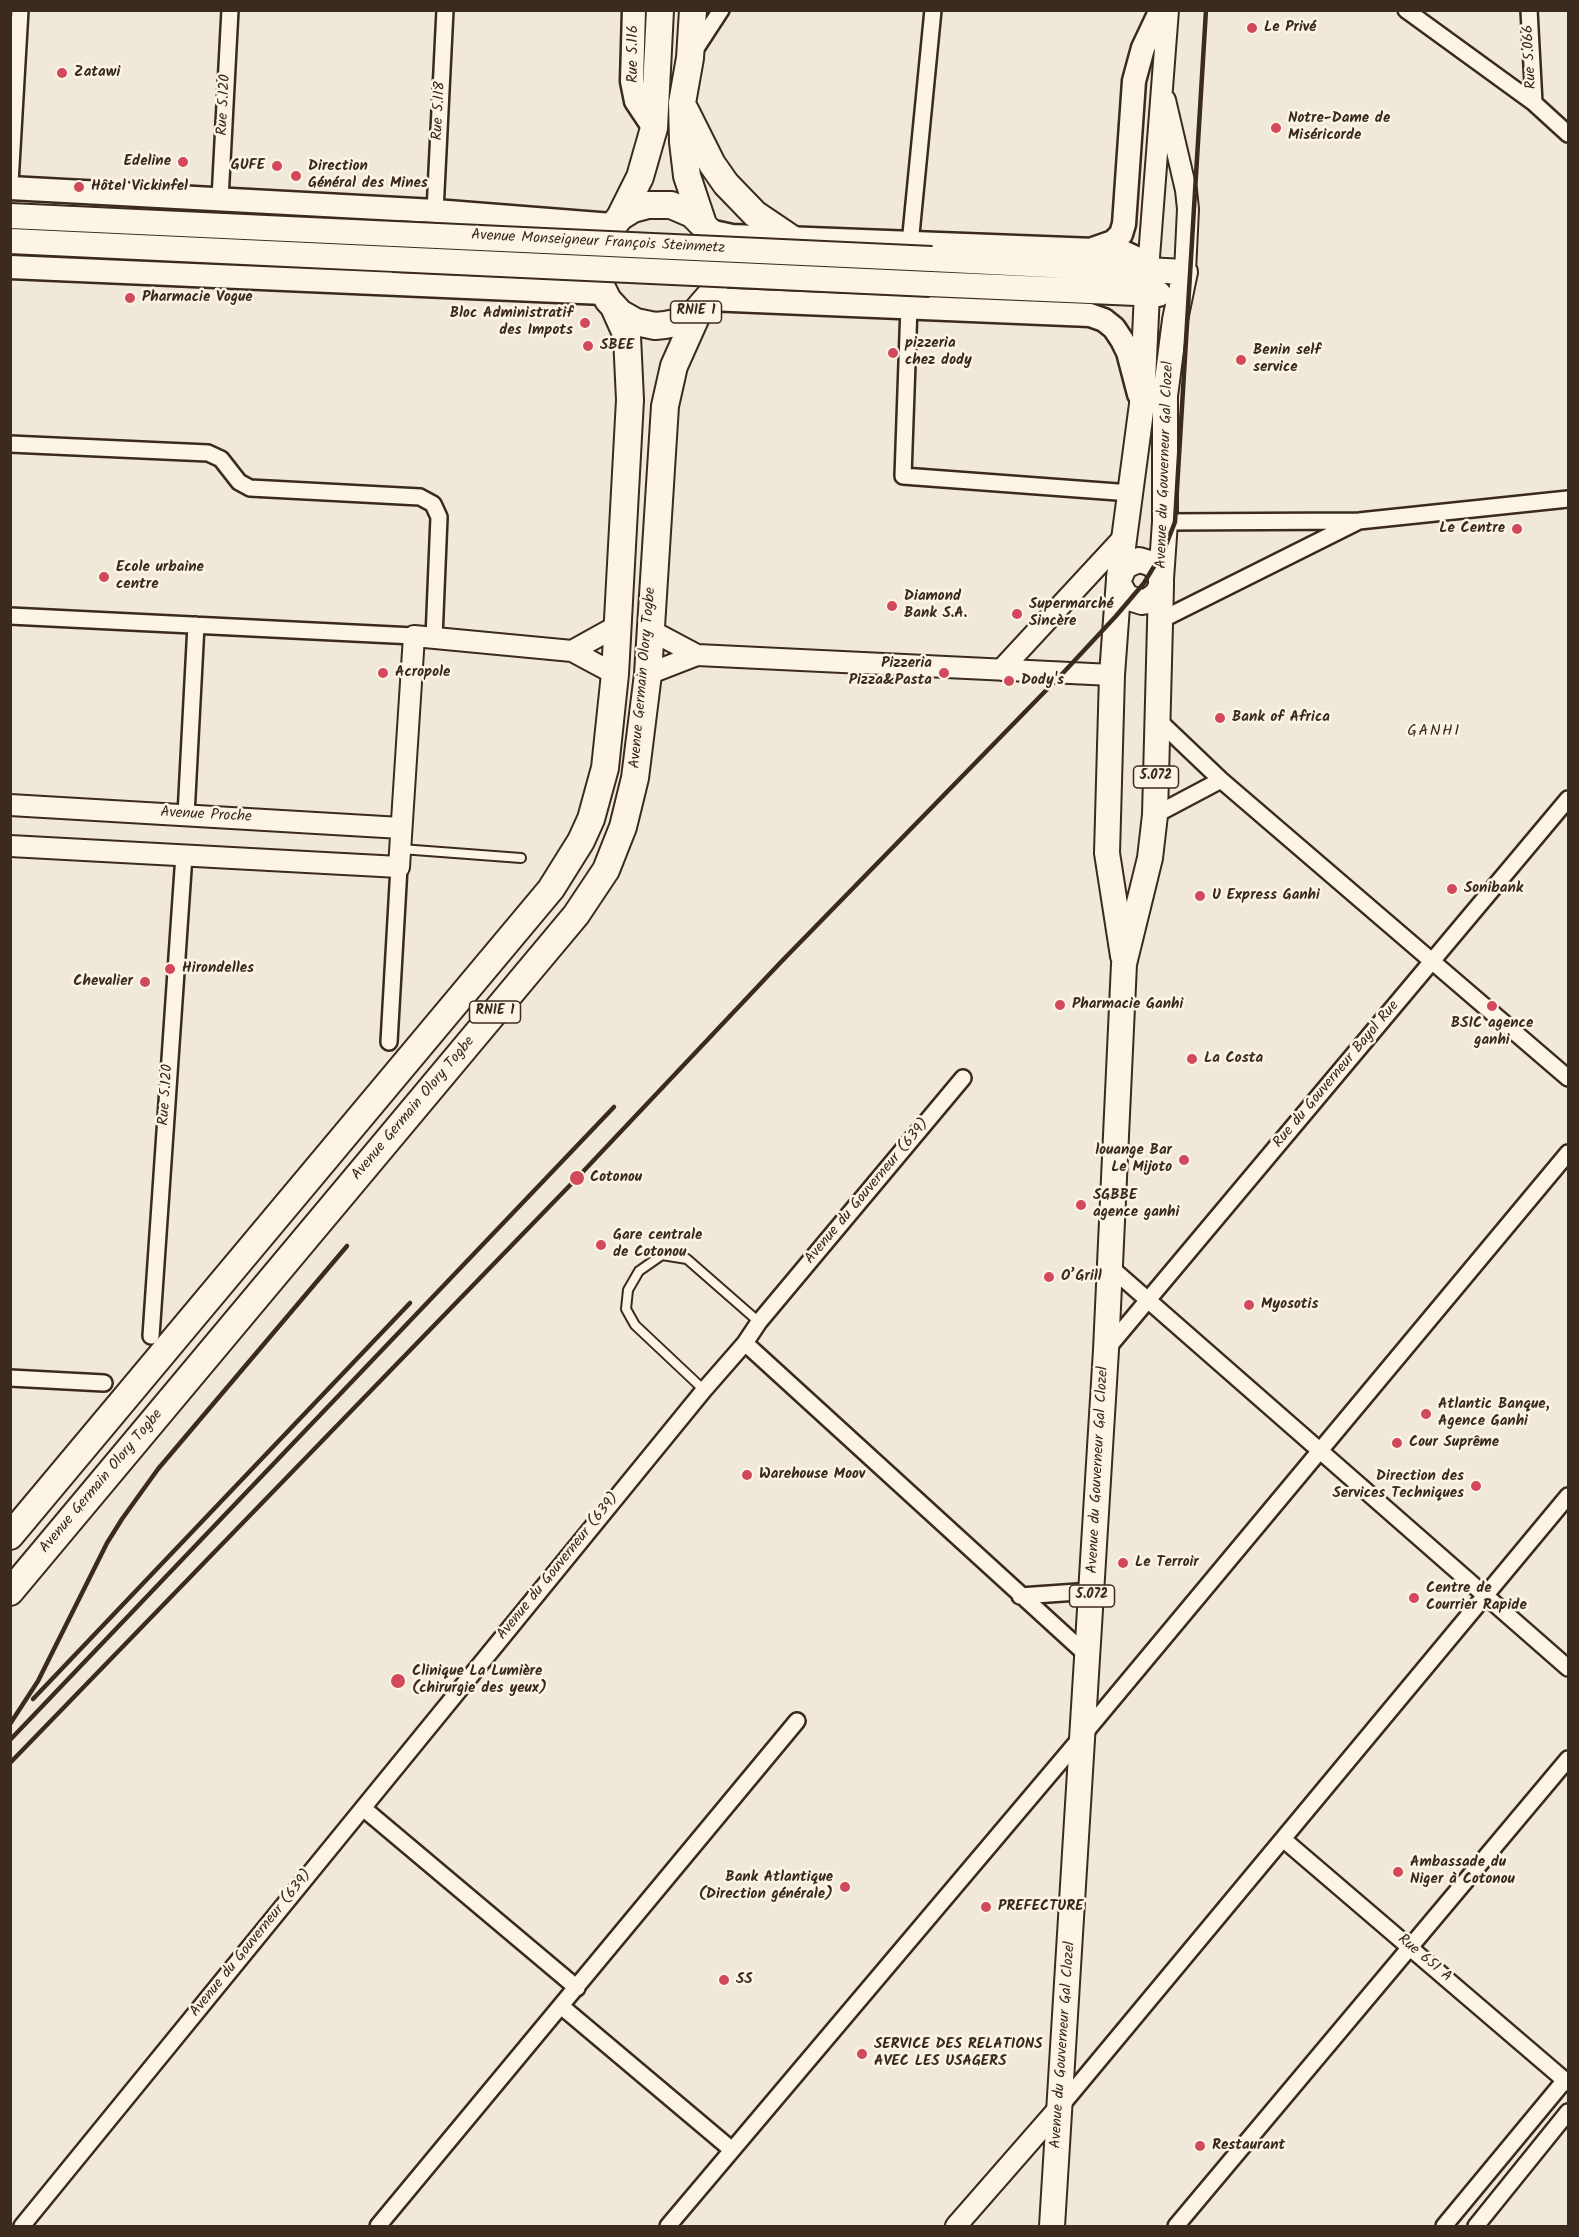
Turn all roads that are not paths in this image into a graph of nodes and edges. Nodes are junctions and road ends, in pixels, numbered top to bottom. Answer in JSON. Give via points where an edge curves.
{"nodes":[{"id":1,"x":20,"y":10,"type":"edge"},
{"id":2,"x":230,"y":10,"type":"edge"},
{"id":3,"x":445,"y":10,"type":"edge"},
{"id":4,"x":634,"y":10,"type":"edge"},
{"id":5,"x":660,"y":10,"type":"edge"},
{"id":6,"x":693,"y":10,"type":"edge"},
{"id":7,"x":721,"y":10,"type":"edge"},
{"id":8,"x":933,"y":10,"type":"edge"},
{"id":9,"x":1161,"y":10,"type":"edge"},
{"id":10,"x":1168,"y":10,"type":"edge"},
{"id":11,"x":1529,"y":10,"type":"edge"},
{"id":12,"x":1410,"y":12,"type":"edge"},
{"id":13,"x":690,"y":58,"type":"junction"},
{"id":14,"x":1163,"y":68,"type":"junction"},
{"id":15,"x":681,"y":103,"type":"junction"},
{"id":16,"x":1534,"y":104,"type":"junction"},
{"id":17,"x":654,"y":128,"type":"junction"},
{"id":18,"x":1569,"y":134,"type":"edge"},
{"id":19,"x":10,"y":185,"type":"edge"},
{"id":20,"x":220,"y":199,"type":"junction"},
{"id":21,"x":435,"y":211,"type":"junction"},
{"id":22,"x":10,"y":216,"type":"edge"},
{"id":23,"x":616,"y":221,"type":"junction"},
{"id":24,"x":706,"y":227,"type":"junction"},
{"id":25,"x":792,"y":239,"type":"junction"},
{"id":26,"x":10,"y":241,"type":"edge"},
{"id":27,"x":910,"y":244,"type":"junction"},
{"id":28,"x":1092,"y":249,"type":"junction"},
{"id":29,"x":10,"y":267,"type":"edge"},
{"id":30,"x":1146,"y":282,"type":"junction"},
{"id":31,"x":1182,"y":283,"type":"junction"},
{"id":32,"x":1110,"y":292,"type":"junction"},
{"id":33,"x":609,"y":300,"type":"junction"},
{"id":34,"x":704,"y":304,"type":"junction"},
{"id":35,"x":909,"y":306,"type":"junction"},
{"id":36,"x":1144,"y":341,"type":"junction"},
{"id":37,"x":1142,"y":404,"type":"junction"},
{"id":38,"x":10,"y":444,"type":"edge"},
{"id":39,"x":1131,"y":493,"type":"junction"},
{"id":40,"x":1569,"y":499,"type":"edge"},
{"id":41,"x":1359,"y":521,"type":"junction"},
{"id":42,"x":1165,"y":522,"type":"junction"},
{"id":43,"x":1125,"y":536,"type":"junction"},
{"id":44,"x":1119,"y":580,"type":"junction"},
{"id":45,"x":1161,"y":582,"type":"junction"},
{"id":46,"x":10,"y":615,"type":"edge"},
{"id":47,"x":1161,"y":621,"type":"junction"},
{"id":48,"x":196,"y":625,"type":"junction"},
{"id":49,"x":617,"y":626,"type":"junction"},
{"id":50,"x":650,"y":630,"type":"junction"},
{"id":51,"x":414,"y":636,"type":"junction"},
{"id":52,"x":434,"y":638,"type":"junction"},
{"id":53,"x":572,"y":651,"type":"junction"},
{"id":54,"x":697,"y":655,"type":"junction"},
{"id":55,"x":1001,"y":670,"type":"junction"},
{"id":56,"x":615,"y":674,"type":"junction"},
{"id":57,"x":648,"y":674,"type":"junction"},
{"id":58,"x":1112,"y":675,"type":"junction"},
{"id":59,"x":1158,"y":720,"type":"junction"},
{"id":60,"x":1221,"y":780,"type":"junction"},
{"id":61,"x":1569,"y":800,"type":"edge"},
{"id":62,"x":10,"y":805,"type":"edge"},
{"id":63,"x":186,"y":815,"type":"junction"},
{"id":64,"x":1155,"y":815,"type":"junction"},
{"id":65,"x":401,"y":828,"type":"junction"},
{"id":66,"x":10,"y":846,"type":"edge"},
{"id":67,"x":184,"y":855,"type":"junction"},
{"id":68,"x":399,"y":858,"type":"junction"},
{"id":69,"x":521,"y":858,"type":"dead end"},
{"id":70,"x":1432,"y":961,"type":"junction"},
{"id":71,"x":1124,"y":964,"type":"junction"},
{"id":72,"x":389,"y":1042,"type":"dead end"},
{"id":73,"x":963,"y":1078,"type":"dead end"},
{"id":74,"x":1569,"y":1078,"type":"edge"},
{"id":75,"x":1569,"y":1153,"type":"edge"},
{"id":76,"x":1109,"y":1266,"type":"junction"},
{"id":77,"x":1148,"y":1300,"type":"junction"},
{"id":78,"x":759,"y":1322,"type":"junction"},
{"id":79,"x":151,"y":1336,"type":"dead end"},
{"id":80,"x":745,"y":1343,"type":"junction"},
{"id":81,"x":1106,"y":1350,"type":"junction"},
{"id":82,"x":10,"y":1378,"type":"edge"},
{"id":83,"x":105,"y":1383,"type":"dead end"},
{"id":84,"x":704,"y":1390,"type":"junction"},
{"id":85,"x":1320,"y":1450,"type":"junction"},
{"id":86,"x":1569,"y":1496,"type":"edge"},
{"id":87,"x":10,"y":1536,"type":"edge"},
{"id":88,"x":10,"y":1592,"type":"edge"},
{"id":89,"x":1092,"y":1592,"type":"junction"},
{"id":90,"x":1020,"y":1596,"type":"junction"},
{"id":91,"x":1486,"y":1596,"type":"junction"},
{"id":92,"x":1088,"y":1656,"type":"junction"},
{"id":93,"x":1569,"y":1668,"type":"edge"},
{"id":94,"x":797,"y":1721,"type":"dead end"},
{"id":95,"x":1083,"y":1735,"type":"junction"},
{"id":96,"x":1569,"y":1759,"type":"edge"},
{"id":97,"x":363,"y":1808,"type":"junction"},
{"id":98,"x":1283,"y":1839,"type":"junction"},
{"id":99,"x":1410,"y":1947,"type":"junction"},
{"id":100,"x":577,"y":1988,"type":"junction"},
{"id":101,"x":561,"y":2006,"type":"junction"},
{"id":102,"x":1567,"y":2081,"type":"edge"},
{"id":103,"x":1060,"y":2107,"type":"junction"},
{"id":104,"x":1569,"y":2112,"type":"edge"},
{"id":105,"x":732,"y":2150,"type":"junction"},
{"id":106,"x":22,"y":2226,"type":"edge"},
{"id":107,"x":378,"y":2226,"type":"edge"},
{"id":108,"x":668,"y":2226,"type":"edge"},
{"id":109,"x":956,"y":2226,"type":"edge"},
{"id":110,"x":1052,"y":2226,"type":"edge"},
{"id":111,"x":1176,"y":2226,"type":"edge"},
{"id":112,"x":1444,"y":2226,"type":"edge"},
{"id":113,"x":1476,"y":2226,"type":"edge"}],
"edges":[{"from":1,"to":19,"type":"street"},
{"from":2,"to":20,"type":"street","name":"Rue 5.120"},
{"from":3,"to":21,"type":"street","name":"Rue 5.118"},
{"from":4,"to":17,"type":"main road","name":"Rue 5.116","via":[[632,81],[636,101]]},
{"from":5,"to":17,"type":"highway","number":"RNIE 1"},
{"from":6,"to":13,"type":"highway","number":"RNIE 1"},
{"from":7,"to":13,"type":"street"},
{"from":8,"to":27,"type":"street"},
{"from":9,"to":28,"type":"main road","via":[[1143,48],[1134,81],[1124,224],[1113,242]]},
{"from":10,"to":14,"type":"street","name":"Avenue du Gouverneur Gal Clozel","number":"5.072"},
{"from":11,"to":16,"type":"street","name":"Rue 5.066"},
{"from":12,"to":16,"type":"street"},
{"from":13,"to":15,"type":"highway","number":"RNIE 1"},
{"from":14,"to":30,"type":"street","name":"Avenue du Gouverneur Gal Clozel","number":"5.072"},
{"from":14,"to":31,"type":"street","name":"Avenue du Gouverneur Gal Clozel","number":"5.072","via":[[1188,209]]},
{"from":15,"to":24,"type":"highway","number":"RNIE 1","via":[[687,176]]},
{"from":15,"to":25,"type":"highway","via":[[726,184],[755,214]]},
{"from":16,"to":18,"type":"street"},
{"from":17,"to":23,"type":"highway","number":"RNIE 1","via":[[640,177]]},
{"from":19,"to":20,"type":"main road","name":"Avenue Monseigneur François Steinmetz"},
{"from":20,"to":21,"type":"main road","name":"Avenue Monseigneur François Steinmetz"},
{"from":21,"to":23,"type":"main road","name":"Avenue Monseigneur François Steinmetz"},
{"from":22,"to":30,"type":"main road","name":"Avenue Monseigneur François Steinmetz","bridge":true,"via":[[932,259]]},
{"from":23,"to":24,"type":"highway","via":[[640,206],[663,204],[685,210]]},
{"from":23,"to":33,"type":"highway","number":"RNIE 1","via":[[598,254],[598,278]]},
{"from":24,"to":25,"type":"main road","name":"Avenue Monseigneur François Steinmetz","via":[[732,236]]},
{"from":24,"to":34,"type":"highway","number":"RNIE 1","via":[[719,265],[715,286]]},
{"from":25,"to":27,"type":"main road","name":"Avenue Monseigneur François Steinmetz"},
{"from":26,"to":32,"type":"main road","name":"Avenue Monseigneur François Steinmetz","bridge":true},
{"from":27,"to":28,"type":"main road","name":"Avenue Monseigneur François Steinmetz"},
{"from":28,"to":30,"type":"main road","name":"Avenue Monseigneur François Steinmetz","via":[[1121,251],[1138,259]]},
{"from":29,"to":33,"type":"main road"},
{"from":30,"to":31,"type":"main road","name":"Avenue Monseigneur François Steinmetz"},
{"from":30,"to":32,"type":"main road","name":"Avenue Monseigneur François Steinmetz"},
{"from":30,"to":36,"type":"main road","name":"Avenue du Gouverneur Gal Clozel","number":"5.072"},
{"from":31,"to":42,"type":"main road","name":"Avenue du Gouverneur Gal Clozel","number":"5.072","via":[[1165,396]]},
{"from":32,"to":36,"type":"main road","via":[[1137,312]]},
{"from":33,"to":34,"type":"highway","number":"RNIE 1","via":[[636,322],[655,326],[693,315]]},
{"from":33,"to":49,"type":"highway","name":"Avenue Germain Olory Togbe","number":"RNIE 1","via":[[627,336],[630,400]]},
{"from":34,"to":35,"type":"main road"},
{"from":34,"to":50,"type":"highway","name":"Avenue Germain Olory Togbe","number":"RNIE 1","via":[[674,366],[665,406]]},
{"from":35,"to":37,"type":"main road","via":[[1090,315],[1104,320],[1114,328],[1128,352]]},
{"from":35,"to":39,"type":"street","via":[[903,476]]},
{"from":36,"to":37,"type":"main road","name":"Avenue du Gouverneur Gal Clozel","number":"5.072"},
{"from":37,"to":39,"type":"main road","name":"Avenue du Gouverneur Gal Clozel","number":"5.072"},
{"from":38,"to":52,"type":"street","via":[[207,453],[221,459],[250,488],[420,497],[433,504],[440,518]]},
{"from":39,"to":43,"type":"main road","name":"Avenue du Gouverneur Gal Clozel","number":"5.072"},
{"from":40,"to":41,"type":"street"},
{"from":41,"to":42,"type":"street"},
{"from":41,"to":47,"type":"street"},
{"from":42,"to":45,"type":"main road","name":"Avenue du Gouverneur Gal Clozel","number":"5.072"},
{"from":43,"to":44,"type":"main road","name":"Avenue du Gouverneur Gal Clozel","number":"5.072"},
{"from":43,"to":55,"type":"street"},
{"from":44,"to":45,"type":"main road","via":[[1124,596],[1139,602],[1153,598]]},
{"from":44,"to":45,"type":"main road","via":[[1129,562],[1141,559],[1155,565]]},
{"from":44,"to":58,"type":"main road","name":"Avenue du Gouverneur Gal Clozel","number":"5.072"},
{"from":45,"to":47,"type":"main road","name":"Avenue du Gouverneur Gal Clozel","number":"5.072"},
{"from":46,"to":48,"type":"street"},
{"from":47,"to":59,"type":"main road","name":"Avenue du Gouverneur Gal Clozel","number":"5.072"},
{"from":48,"to":51,"type":"street"},
{"from":48,"to":63,"type":"street"},
{"from":49,"to":53,"type":"street"},
{"from":49,"to":56,"type":"highway","name":"Avenue Germain Olory Togbe","number":"RNIE 1"},
{"from":50,"to":54,"type":"street"},
{"from":50,"to":57,"type":"highway","name":"Avenue Germain Olory Togbe","number":"RNIE 1"},
{"from":51,"to":52,"type":"street"},
{"from":51,"to":65,"type":"street"},
{"from":52,"to":53,"type":"street"},
{"from":53,"to":56,"type":"street"},
{"from":54,"to":55,"type":"street"},
{"from":54,"to":57,"type":"street"},
{"from":55,"to":58,"type":"street"},
{"from":56,"to":87,"type":"highway","name":"Avenue Germain Olory Togbe","number":"RNIE 1","via":[[599,793],[581,841],[551,889]]},
{"from":57,"to":88,"type":"highway","name":"Avenue Germain Olory Togbe","number":"RNIE 1","via":[[630,802],[606,870],[586,899]]},
{"from":58,"to":71,"type":"main road","name":"Avenue du Gouverneur Gal Clozel","number":"5.072","via":[[1107,853]]},
{"from":59,"to":60,"type":"street"},
{"from":59,"to":64,"type":"main road","name":"Avenue du Gouverneur Gal Clozel","number":"5.072"},
{"from":60,"to":64,"type":"street"},
{"from":60,"to":70,"type":"street"},
{"from":61,"to":70,"type":"street","name":"Rue du Gouverneur Bayol Rue"},
{"from":62,"to":63,"type":"street","name":"Avenue Proche"},
{"from":63,"to":65,"type":"street","name":"Avenue Proche"},
{"from":64,"to":71,"type":"main road","name":"Avenue du Gouverneur Gal Clozel","number":"5.072","via":[[1150,858]]},
{"from":65,"to":68,"type":"street"},
{"from":66,"to":67,"type":"street"},
{"from":67,"to":68,"type":"street"},
{"from":67,"to":79,"type":"street","name":"Rue 5.120"},
{"from":68,"to":69,"type":"lane"},
{"from":68,"to":72,"type":"street"},
{"from":70,"to":74,"type":"street"},
{"from":70,"to":77,"type":"street","name":"Rue du Gouverneur Bayol Rue"},
{"from":71,"to":76,"type":"main road","name":"Avenue du Gouverneur Gal Clozel","number":"5.072"},
{"from":73,"to":78,"type":"street","name":"Avenue du Gouverneur (639)"},
{"from":75,"to":85,"type":"street"},
{"from":76,"to":77,"type":"street"},
{"from":76,"to":81,"type":"main road","name":"Avenue du Gouverneur Gal Clozel","number":"5.072"},
{"from":77,"to":81,"type":"street","name":"Rue du Gouverneur Bayol Rue"},
{"from":77,"to":85,"type":"street"},
{"from":78,"to":80,"type":"street","name":"Avenue du Gouverneur (639)"},
{"from":78,"to":84,"type":"lane","via":[[687,1259],[662,1255],[639,1271],[628,1290],[626,1309],[635,1325]]},
{"from":80,"to":84,"type":"street","name":"Avenue du Gouverneur (639)"},
{"from":80,"to":90,"type":"street"},
{"from":81,"to":89,"type":"main road","name":"Avenue du Gouverneur Gal Clozel","number":"5.072"},
{"from":82,"to":83,"type":"street"},
{"from":84,"to":97,"type":"street","name":"Avenue du Gouverneur (639)"},
{"from":85,"to":91,"type":"street"},
{"from":85,"to":95,"type":"street"},
{"from":86,"to":91,"type":"street"},
{"from":89,"to":90,"type":"street"},
{"from":89,"to":92,"type":"main road","name":"Avenue du Gouverneur Gal Clozel","number":"5.072"},
{"from":90,"to":92,"type":"street"},
{"from":91,"to":93,"type":"street"},
{"from":91,"to":98,"type":"street"},
{"from":92,"to":95,"type":"main road","name":"Avenue du Gouverneur Gal Clozel","number":"5.072"},
{"from":94,"to":100,"type":"street"},
{"from":95,"to":103,"type":"main road","name":"Avenue du Gouverneur Gal Clozel","number":"5.072"},
{"from":95,"to":105,"type":"street"},
{"from":96,"to":99,"type":"street"},
{"from":97,"to":100,"type":"street"},
{"from":97,"to":106,"type":"street","name":"Avenue du Gouverneur (639)"},
{"from":98,"to":99,"type":"street","name":"Rue 651 A"},
{"from":98,"to":103,"type":"street"},
{"from":99,"to":102,"type":"street","name":"Rue 651 A"},
{"from":99,"to":111,"type":"street"},
{"from":100,"to":101,"type":"street"},
{"from":101,"to":105,"type":"street"},
{"from":101,"to":107,"type":"street"},
{"from":102,"to":112,"type":"street"},
{"from":103,"to":109,"type":"street"},
{"from":103,"to":110,"type":"main road","name":"Avenue du Gouverneur Gal Clozel","number":"5.072"},
{"from":104,"to":113,"type":"street"},
{"from":105,"to":108,"type":"street"}]}
